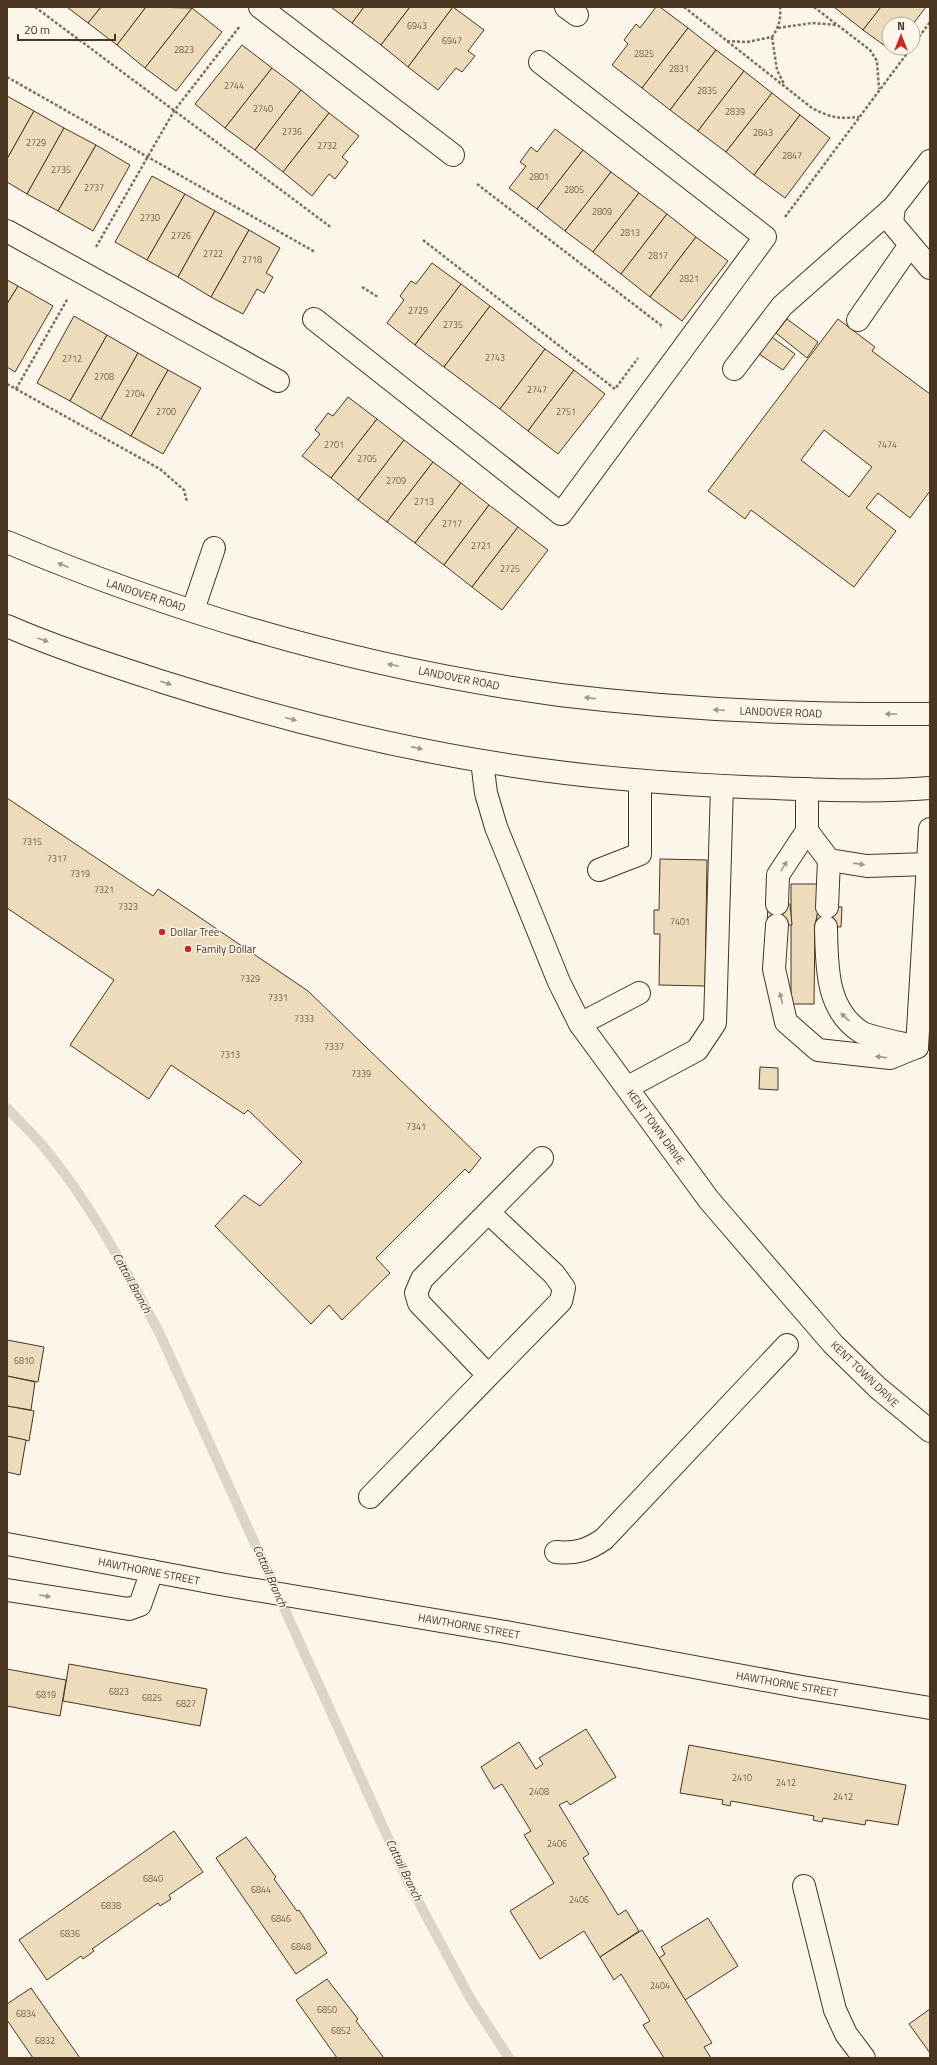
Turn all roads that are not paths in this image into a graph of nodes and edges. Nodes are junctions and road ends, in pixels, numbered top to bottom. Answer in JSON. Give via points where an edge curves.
{"nodes":[{"id":1,"x":260,"y":7,"type":"edge"},
{"id":2,"x":540,"y":62,"type":"dead end"},
{"id":3,"x":453,"y":154,"type":"dead end"},
{"id":4,"x":930,"y":161,"type":"edge"},
{"id":5,"x":893,"y":215,"type":"junction"},
{"id":6,"x":7,"y":231,"type":"edge"},
{"id":7,"x":910,"y":245,"type":"junction"},
{"id":8,"x":930,"y":268,"type":"edge"},
{"id":9,"x":314,"y":319,"type":"dead end"},
{"id":10,"x":858,"y":320,"type":"dead end"},
{"id":11,"x":734,"y":369,"type":"dead end"},
{"id":12,"x":278,"y":381,"type":"dead end"},
{"id":13,"x":7,"y":542,"type":"edge"},
{"id":14,"x":214,"y":548,"type":"dead end"},
{"id":15,"x":192,"y":610,"type":"junction"},
{"id":16,"x":7,"y":626,"type":"edge"},
{"id":17,"x":930,"y":714,"type":"edge"},
{"id":18,"x":482,"y":761,"type":"junction"},
{"id":19,"x":640,"y":781,"type":"junction"},
{"id":20,"x":722,"y":786,"type":"junction"},
{"id":21,"x":930,"y":788,"type":"edge"},
{"id":22,"x":807,"y":789,"type":"junction"},
{"id":23,"x":930,"y":829,"type":"edge"},
{"id":24,"x":807,"y":831,"type":"junction"},
{"id":25,"x":829,"y":860,"type":"junction"},
{"id":26,"x":928,"y":864,"type":"junction"},
{"id":27,"x":599,"y":870,"type":"dead end"},
{"id":28,"x":926,"y":969,"type":"edge"},
{"id":29,"x":639,"y":993,"type":"dead end"},
{"id":30,"x":580,"y":1024,"type":"junction"},
{"id":31,"x":917,"y":1047,"type":"junction"},
{"id":32,"x":628,"y":1087,"type":"junction"},
{"id":33,"x":542,"y":1158,"type":"dead end"},
{"id":34,"x":489,"y":1213,"type":"junction"},
{"id":35,"x":787,"y":1346,"type":"dead end"},
{"id":36,"x":488,"y":1375,"type":"junction"},
{"id":37,"x":930,"y":1431,"type":"edge"},
{"id":38,"x":370,"y":1497,"type":"dead end"},
{"id":39,"x":7,"y":1544,"type":"edge"},
{"id":40,"x":556,"y":1552,"type":"dead end"},
{"id":41,"x":152,"y":1571,"type":"junction"},
{"id":42,"x":7,"y":1590,"type":"edge"},
{"id":43,"x":930,"y":1708,"type":"edge"},
{"id":44,"x":804,"y":1886,"type":"dead end"},
{"id":45,"x":864,"y":2058,"type":"edge"}],
"edges":[{"from":1,"to":3,"type":"main road"},
{"from":2,"to":9,"type":"main road","via":[[765,237],[561,514]]},
{"from":4,"to":5,"type":"main road"},
{"from":5,"to":7,"type":"main road"},
{"from":5,"to":11,"type":"main road","via":[[782,306]]},
{"from":6,"to":12,"type":"main road"},
{"from":7,"to":8,"type":"main road"},
{"from":7,"to":10,"type":"main road"},
{"from":15,"to":13,"type":"main road","name":"LANDOVER ROAD","one_way":true,"via":[[99,579]]},
{"from":14,"to":15,"type":"main road"},
{"from":17,"to":15,"type":"main road","name":"LANDOVER ROAD","one_way":true,"via":[[736,711],[559,694],[439,675],[385,663],[284,638]]},
{"from":16,"to":18,"type":"main road","one_way":true,"via":[[89,657],[263,712]]},
{"from":18,"to":19,"type":"main road"},
{"from":18,"to":30,"type":"main road","name":"KENT TOWN DRIVE","via":[[486,793],[496,827],[559,982]]},
{"from":19,"to":20,"type":"main road"},
{"from":19,"to":27,"type":"main road","via":[[640,854]]},
{"from":20,"to":22,"type":"main road"},
{"from":20,"to":32,"type":"main road","via":[[715,1023],[697,1050]]},
{"from":21,"to":22,"type":"main road"},
{"from":22,"to":24,"type":"main road"},
{"from":23,"to":26,"type":"main road"},
{"from":24,"to":25,"type":"main road"},
{"from":31,"to":24,"type":"main road","one_way":true,"via":[[890,1058],[818,1050],[786,1022],[774,969],[778,875]]},
{"from":25,"to":26,"type":"main road","one_way":true,"via":[[867,866]]},
{"from":31,"to":25,"type":"main road","one_way":true,"via":[[861,1033],[838,1010],[827,971]]},
{"from":26,"to":28,"type":"main road"},
{"from":28,"to":31,"type":"main road"},
{"from":29,"to":30,"type":"main road"},
{"from":30,"to":32,"type":"main road","name":"KENT TOWN DRIVE"},
{"from":32,"to":37,"type":"main road","name":"KENT TOWN DRIVE","via":[[709,1200],[833,1344],[878,1388]]},
{"from":33,"to":34,"type":"main road"},
{"from":34,"to":36,"type":"main road","via":[[422,1279],[416,1293],[419,1303]]},
{"from":34,"to":36,"type":"main road","via":[[554,1274],[564,1288],[561,1301]]},
{"from":35,"to":40,"type":"main road","via":[[604,1539],[589,1549]]},
{"from":36,"to":38,"type":"main road"},
{"from":39,"to":41,"type":"main road","name":"HAWTHORNE STREET"},
{"from":42,"to":41,"type":"main road","one_way":true,"via":[[129,1610],[140,1605]]},
{"from":41,"to":43,"type":"main road","name":"HAWTHORNE STREET"},
{"from":44,"to":45,"type":"main road","via":[[835,2010],[846,2034]]}]}
